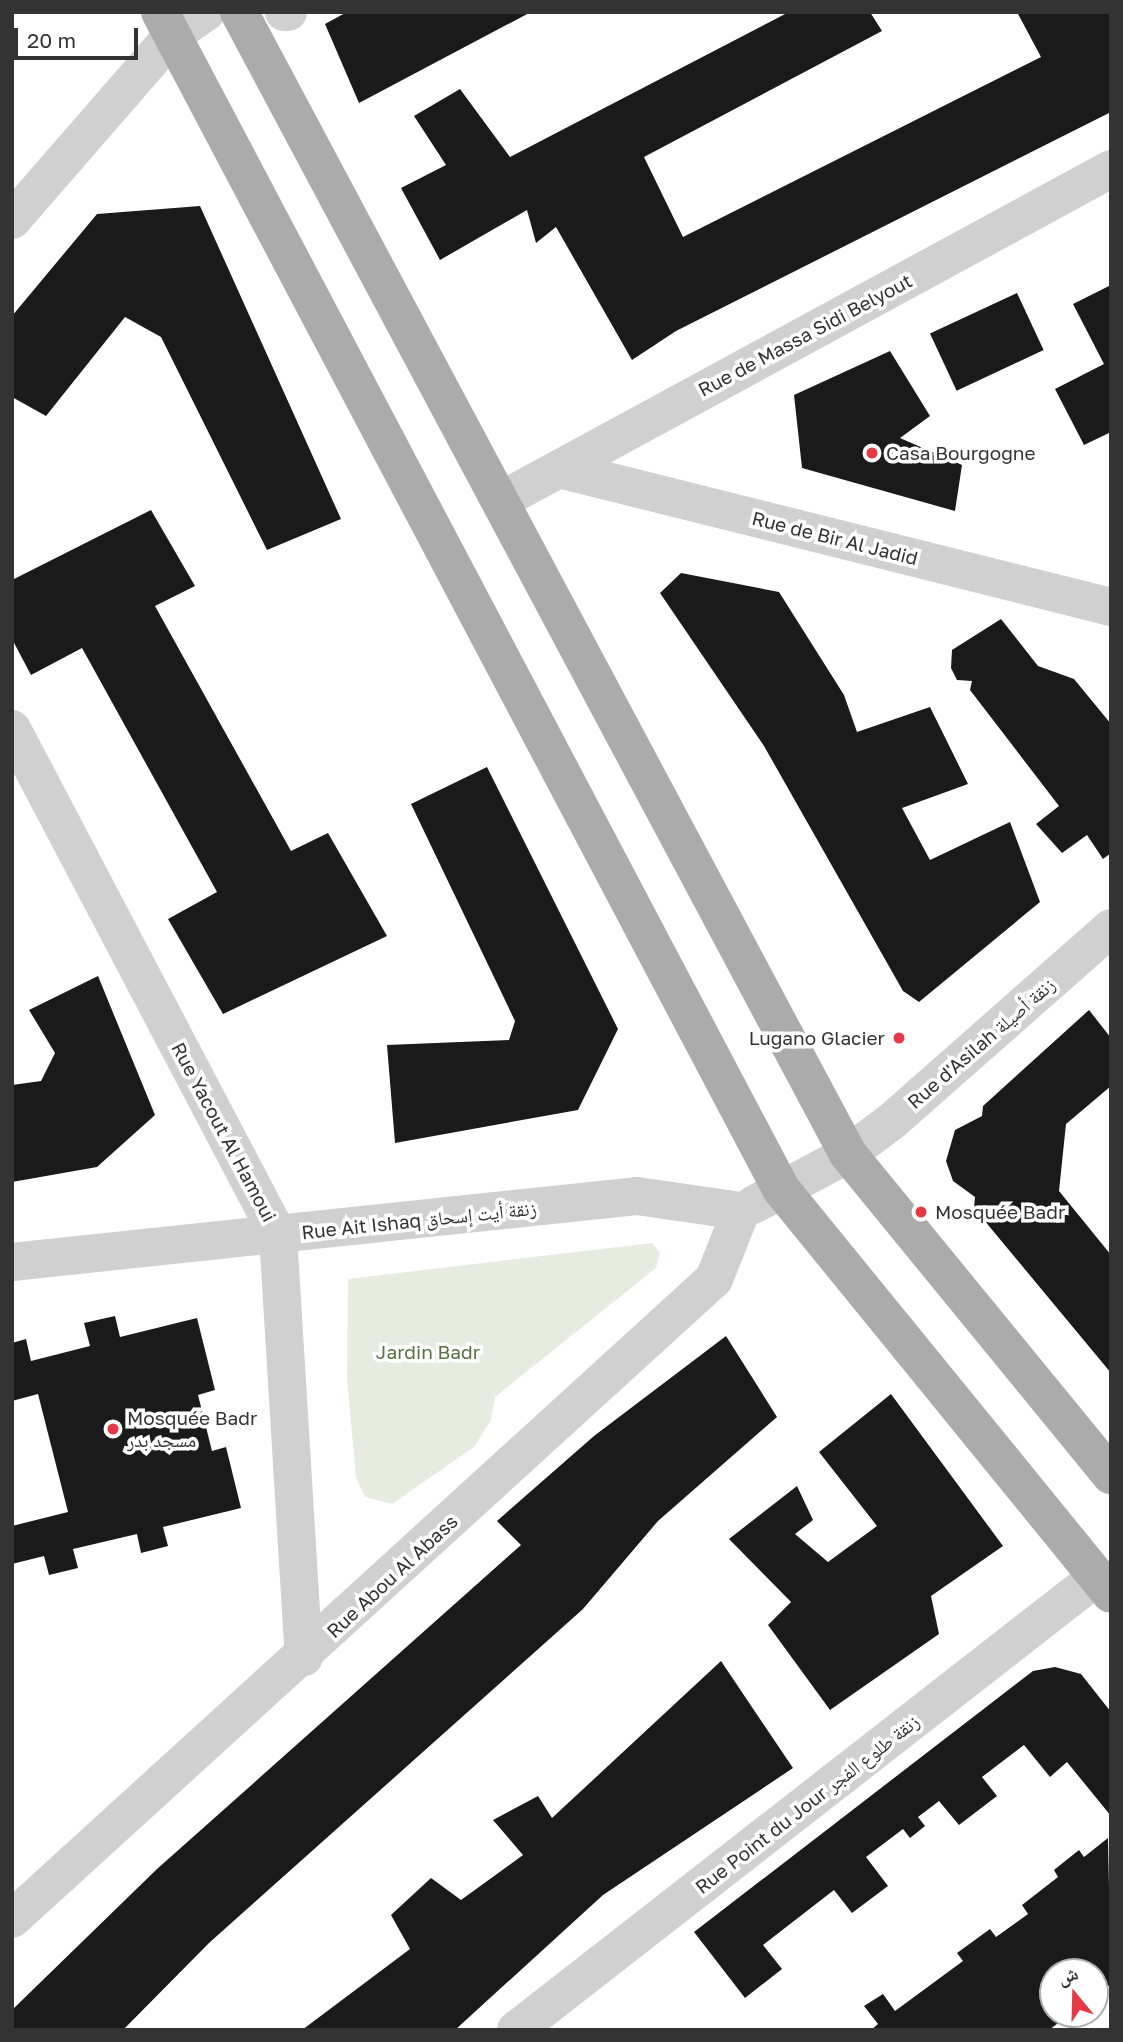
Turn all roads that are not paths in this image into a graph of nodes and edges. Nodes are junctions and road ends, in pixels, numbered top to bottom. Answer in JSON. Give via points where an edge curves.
{"nodes":[{"id":1,"x":239,"y":12,"type":"edge"},
{"id":2,"x":185,"y":19,"type":"edge"},
{"id":3,"x":1111,"y":169,"type":"edge"},
{"id":4,"x":12,"y":220,"type":"edge"},
{"id":5,"x":559,"y":469,"type":"junction"},
{"id":6,"x":500,"y":501,"type":"junction"},
{"id":7,"x":1109,"y":608,"type":"edge"},
{"id":8,"x":12,"y":729,"type":"edge"},
{"id":9,"x":1111,"y":928,"type":"edge"},
{"id":10,"x":848,"y":1154,"type":"junction"},
{"id":11,"x":781,"y":1189,"type":"junction"},
{"id":12,"x":741,"y":1210,"type":"junction"},
{"id":13,"x":278,"y":1235,"type":"junction"},
{"id":14,"x":12,"y":1262,"type":"edge"},
{"id":15,"x":1111,"y":1475,"type":"edge"},
{"id":16,"x":1104,"y":1586,"type":"edge"},
{"id":17,"x":304,"y":1657,"type":"junction"},
{"id":18,"x":12,"y":1919,"type":"edge"},
{"id":19,"x":516,"y":2030,"type":"edge"}],
"edges":[{"from":1,"to":6,"type":"main road"},
{"from":2,"to":4,"type":"street"},
{"from":2,"to":11,"type":"main road"},
{"from":3,"to":5,"type":"street","name":"Rue de Massa Sidi Belyout"},
{"from":5,"to":6,"type":"street","name":"Rue de Massa Sidi Belyout"},
{"from":5,"to":7,"type":"street","name":"Rue de Bir Al Jadid"},
{"from":6,"to":10,"type":"main road"},
{"from":8,"to":13,"type":"street","name":"Rue Yacout Al Hamoui"},
{"from":9,"to":10,"type":"street","name":"Rue d'Asilah زنقة أصيلة","via":[[892,1121]]},
{"from":10,"to":11,"type":"street","name":"Rue d'Asilah زنقة أصيلة"},
{"from":10,"to":15,"type":"main road"},
{"from":11,"to":12,"type":"street","name":"Rue d'Asilah زنقة أصيلة"},
{"from":11,"to":16,"type":"main road"},
{"from":12,"to":13,"type":"street","name":"Rue Ait Ishaq زنقة أيت إسحاق","via":[[637,1196]]},
{"from":12,"to":17,"type":"street","name":"Rue Abou Al Abass","via":[[714,1279]]},
{"from":13,"to":14,"type":"street","name":"Rue Ait Ishaq زنقة أيت إسحاق"},
{"from":13,"to":17,"type":"street","name":"Rue Yacout Al Hamoui"},
{"from":16,"to":19,"type":"street","name":"Rue Point du Jour زنقة طلوع الفجر"},
{"from":17,"to":18,"type":"street","name":"Rue Abou Al Abass"}]}
